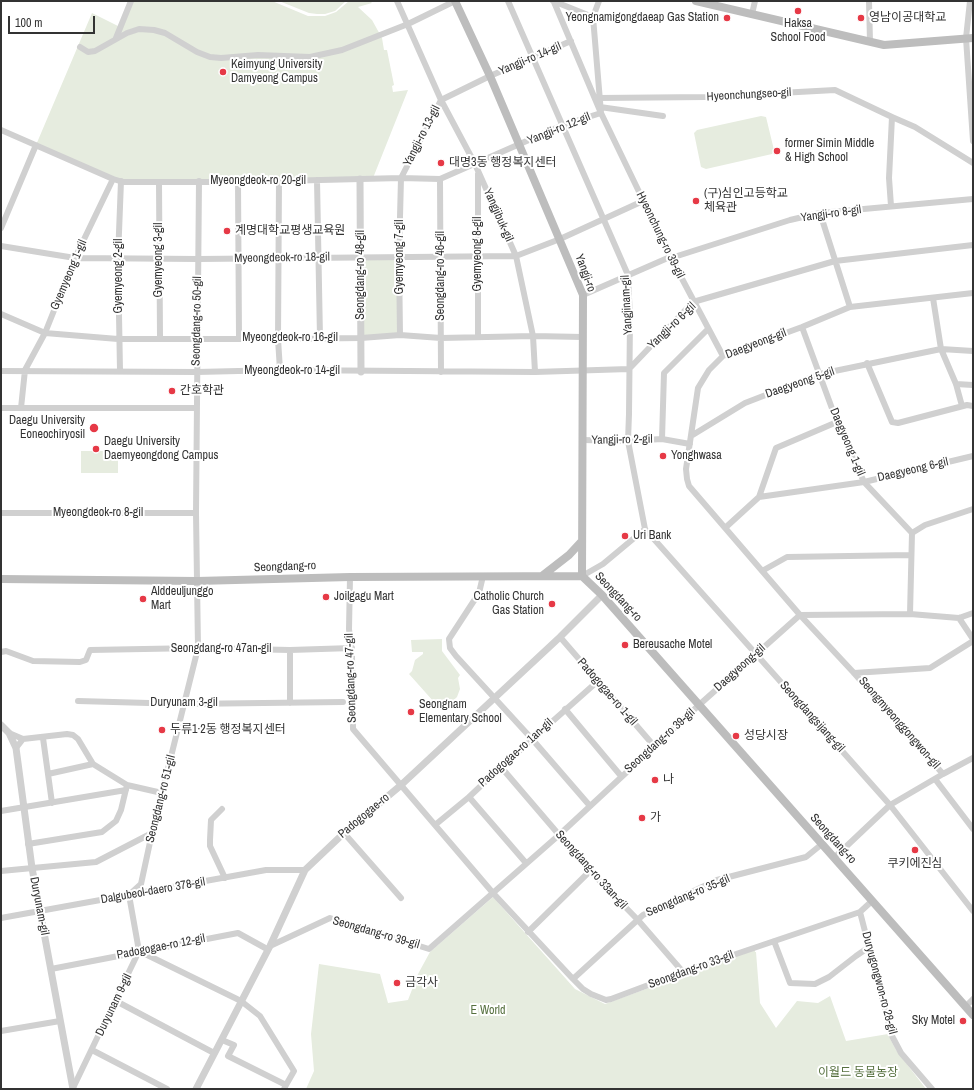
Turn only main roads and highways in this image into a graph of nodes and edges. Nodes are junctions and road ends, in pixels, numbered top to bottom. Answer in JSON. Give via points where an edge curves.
{"nodes":[{"id":1,"x":455,"y":1,"type":"edge"},
{"id":2,"x":696,"y":1,"type":"edge"},
{"id":3,"x":970,"y":38,"type":"edge"},
{"id":4,"x":582,"y":542,"type":"junction"},
{"id":5,"x":542,"y":576,"type":"junction"},
{"id":6,"x":582,"y":576,"type":"junction"},
{"id":7,"x":1,"y":579,"type":"edge"},
{"id":8,"x":973,"y":1015,"type":"edge"}],
"edges":[{"from":1,"to":4,"type":"main road","name":"Yangji-ro","via":[[490,76],[582,294]]},
{"from":2,"to":3,"type":"main road","via":[[884,45]]},
{"from":4,"to":5,"type":"main road"},
{"from":4,"to":6,"type":"main road","name":"Yangji-ro"},
{"from":5,"to":6,"type":"main road","name":"Seongdang-ro"},
{"from":5,"to":7,"type":"main road","name":"Seongdang-ro","via":[[197,581]]},
{"from":6,"to":8,"type":"main road","name":"Seongdang-ro","via":[[602,595]]}]}
